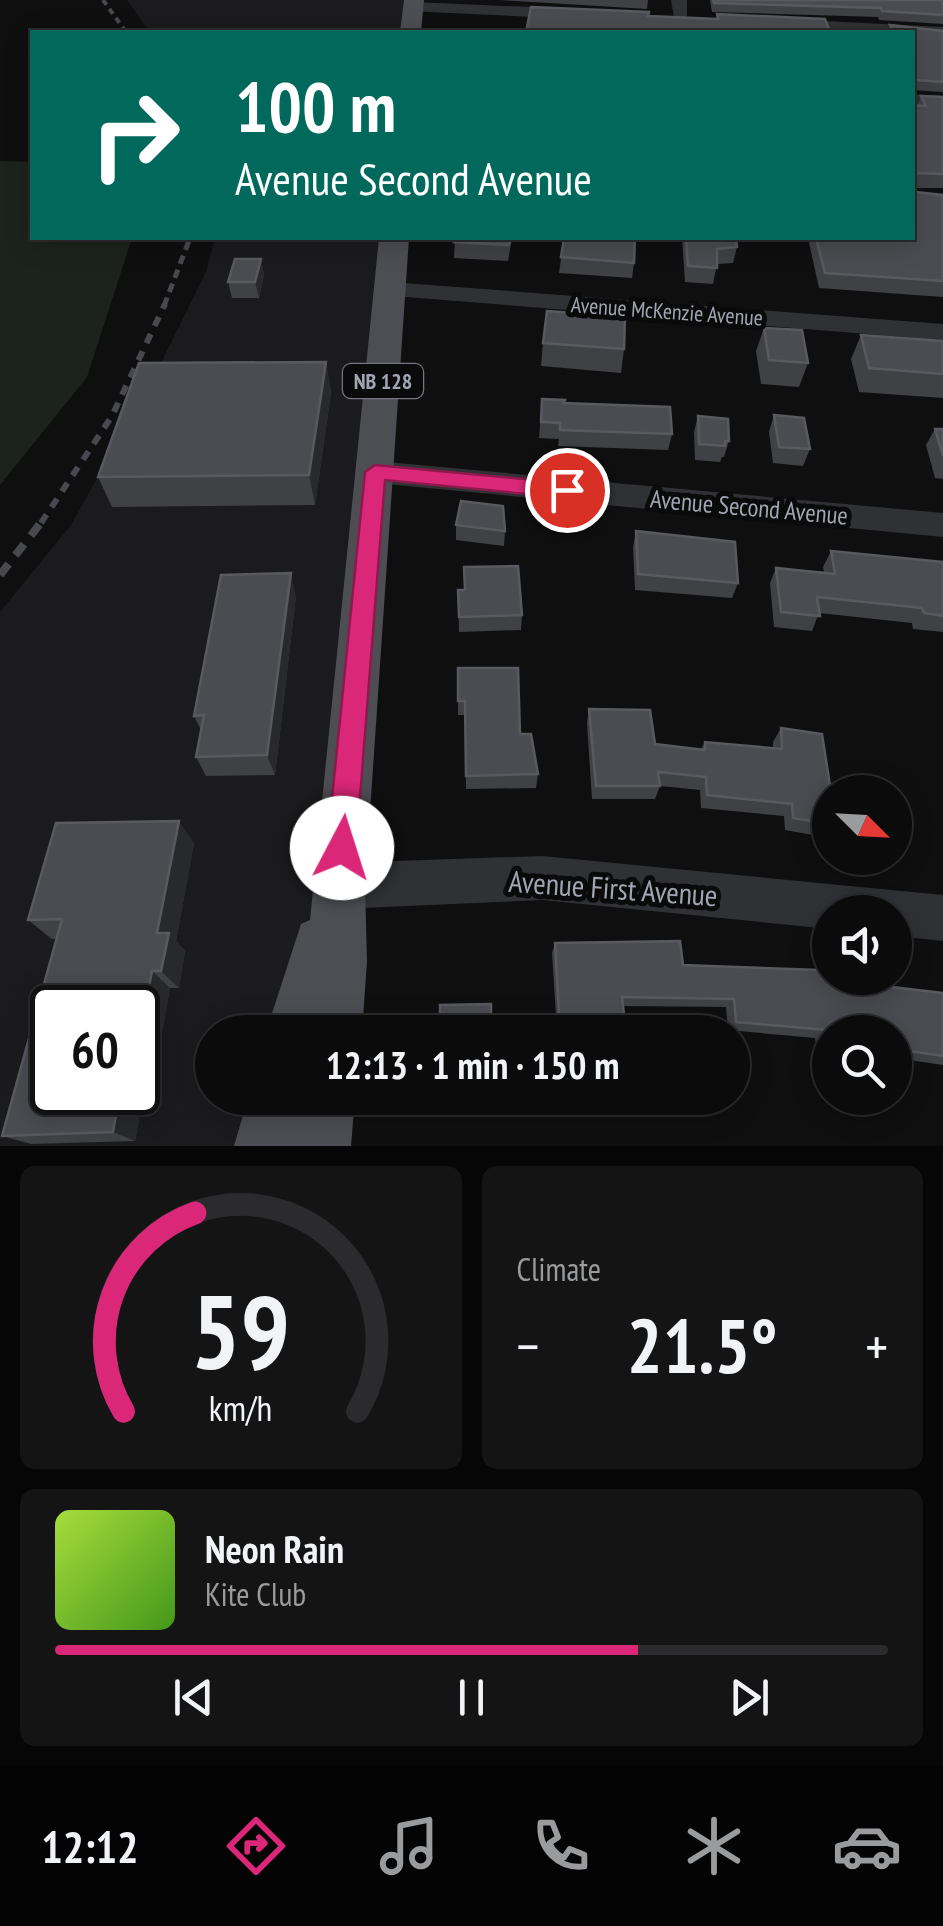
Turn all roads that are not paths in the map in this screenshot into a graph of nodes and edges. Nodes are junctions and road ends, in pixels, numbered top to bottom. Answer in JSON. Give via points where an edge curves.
{"nodes":[{"id":1,"x":679,"y":0,"type":"edge"},
{"id":2,"x":414,"y":3,"type":"edge"},
{"id":3,"x":604,"y":16,"type":"edge"},
{"id":4,"x":662,"y":18,"type":"edge"},
{"id":5,"x":756,"y":23,"type":"edge"},
{"id":6,"x":411,"y":30,"type":"edge"},
{"id":7,"x":901,"y":30,"type":"edge"},
{"id":8,"x":915,"y":31,"type":"edge"},
{"id":9,"x":943,"y":32,"type":"edge"},
{"id":10,"x":915,"y":100,"type":"edge"},
{"id":11,"x":943,"y":102,"type":"edge"},
{"id":12,"x":394,"y":240,"type":"edge"},
{"id":13,"x":390,"y":290,"type":"junction"},
{"id":14,"x":943,"y":332,"type":"edge"},
{"id":15,"x":375,"y":472,"type":"junction"},
{"id":16,"x":943,"y":525,"type":"edge"},
{"id":17,"x":338,"y":886,"type":"junction"},
{"id":18,"x":812,"y":905,"type":"edge"},
{"id":19,"x":912,"y":915,"type":"edge"},
{"id":20,"x":943,"y":918,"type":"edge"},
{"id":21,"x":301,"y":1015,"type":"edge"},
{"id":22,"x":333,"y":1015,"type":"edge"},
{"id":23,"x":275,"y":1115,"type":"edge"},
{"id":24,"x":322,"y":1115,"type":"edge"},
{"id":25,"x":267,"y":1146,"type":"edge"},
{"id":26,"x":318,"y":1146,"type":"edge"}],
"edges":[{"from":1,"to":4,"type":"street","via":[[690,20]]},
{"from":2,"to":3,"type":"street"},
{"from":2,"to":6,"type":"main road"},
{"from":5,"to":7,"type":"street"},
{"from":8,"to":9,"type":"street"},
{"from":10,"to":11,"type":"street"},
{"from":12,"to":13,"type":"main road","number":"NB 128"},
{"from":13,"to":14,"type":"street","name":"Avenue McKenzie Avenue"},
{"from":13,"to":15,"type":"main road","number":"NB 128"},
{"from":15,"to":16,"type":"street","name":"Avenue Second Avenue"},
{"from":15,"to":17,"type":"main road","number":"NB 128"},
{"from":17,"to":18,"type":"street","name":"Avenue First Avenue","via":[[542,878]]},
{"from":17,"to":21,"type":"main road","number":"NB 128"},
{"from":17,"to":22,"type":"main road","number":"NB 128"},
{"from":19,"to":20,"type":"street"},
{"from":23,"to":25,"type":"main road"},
{"from":24,"to":26,"type":"main road"}]}
